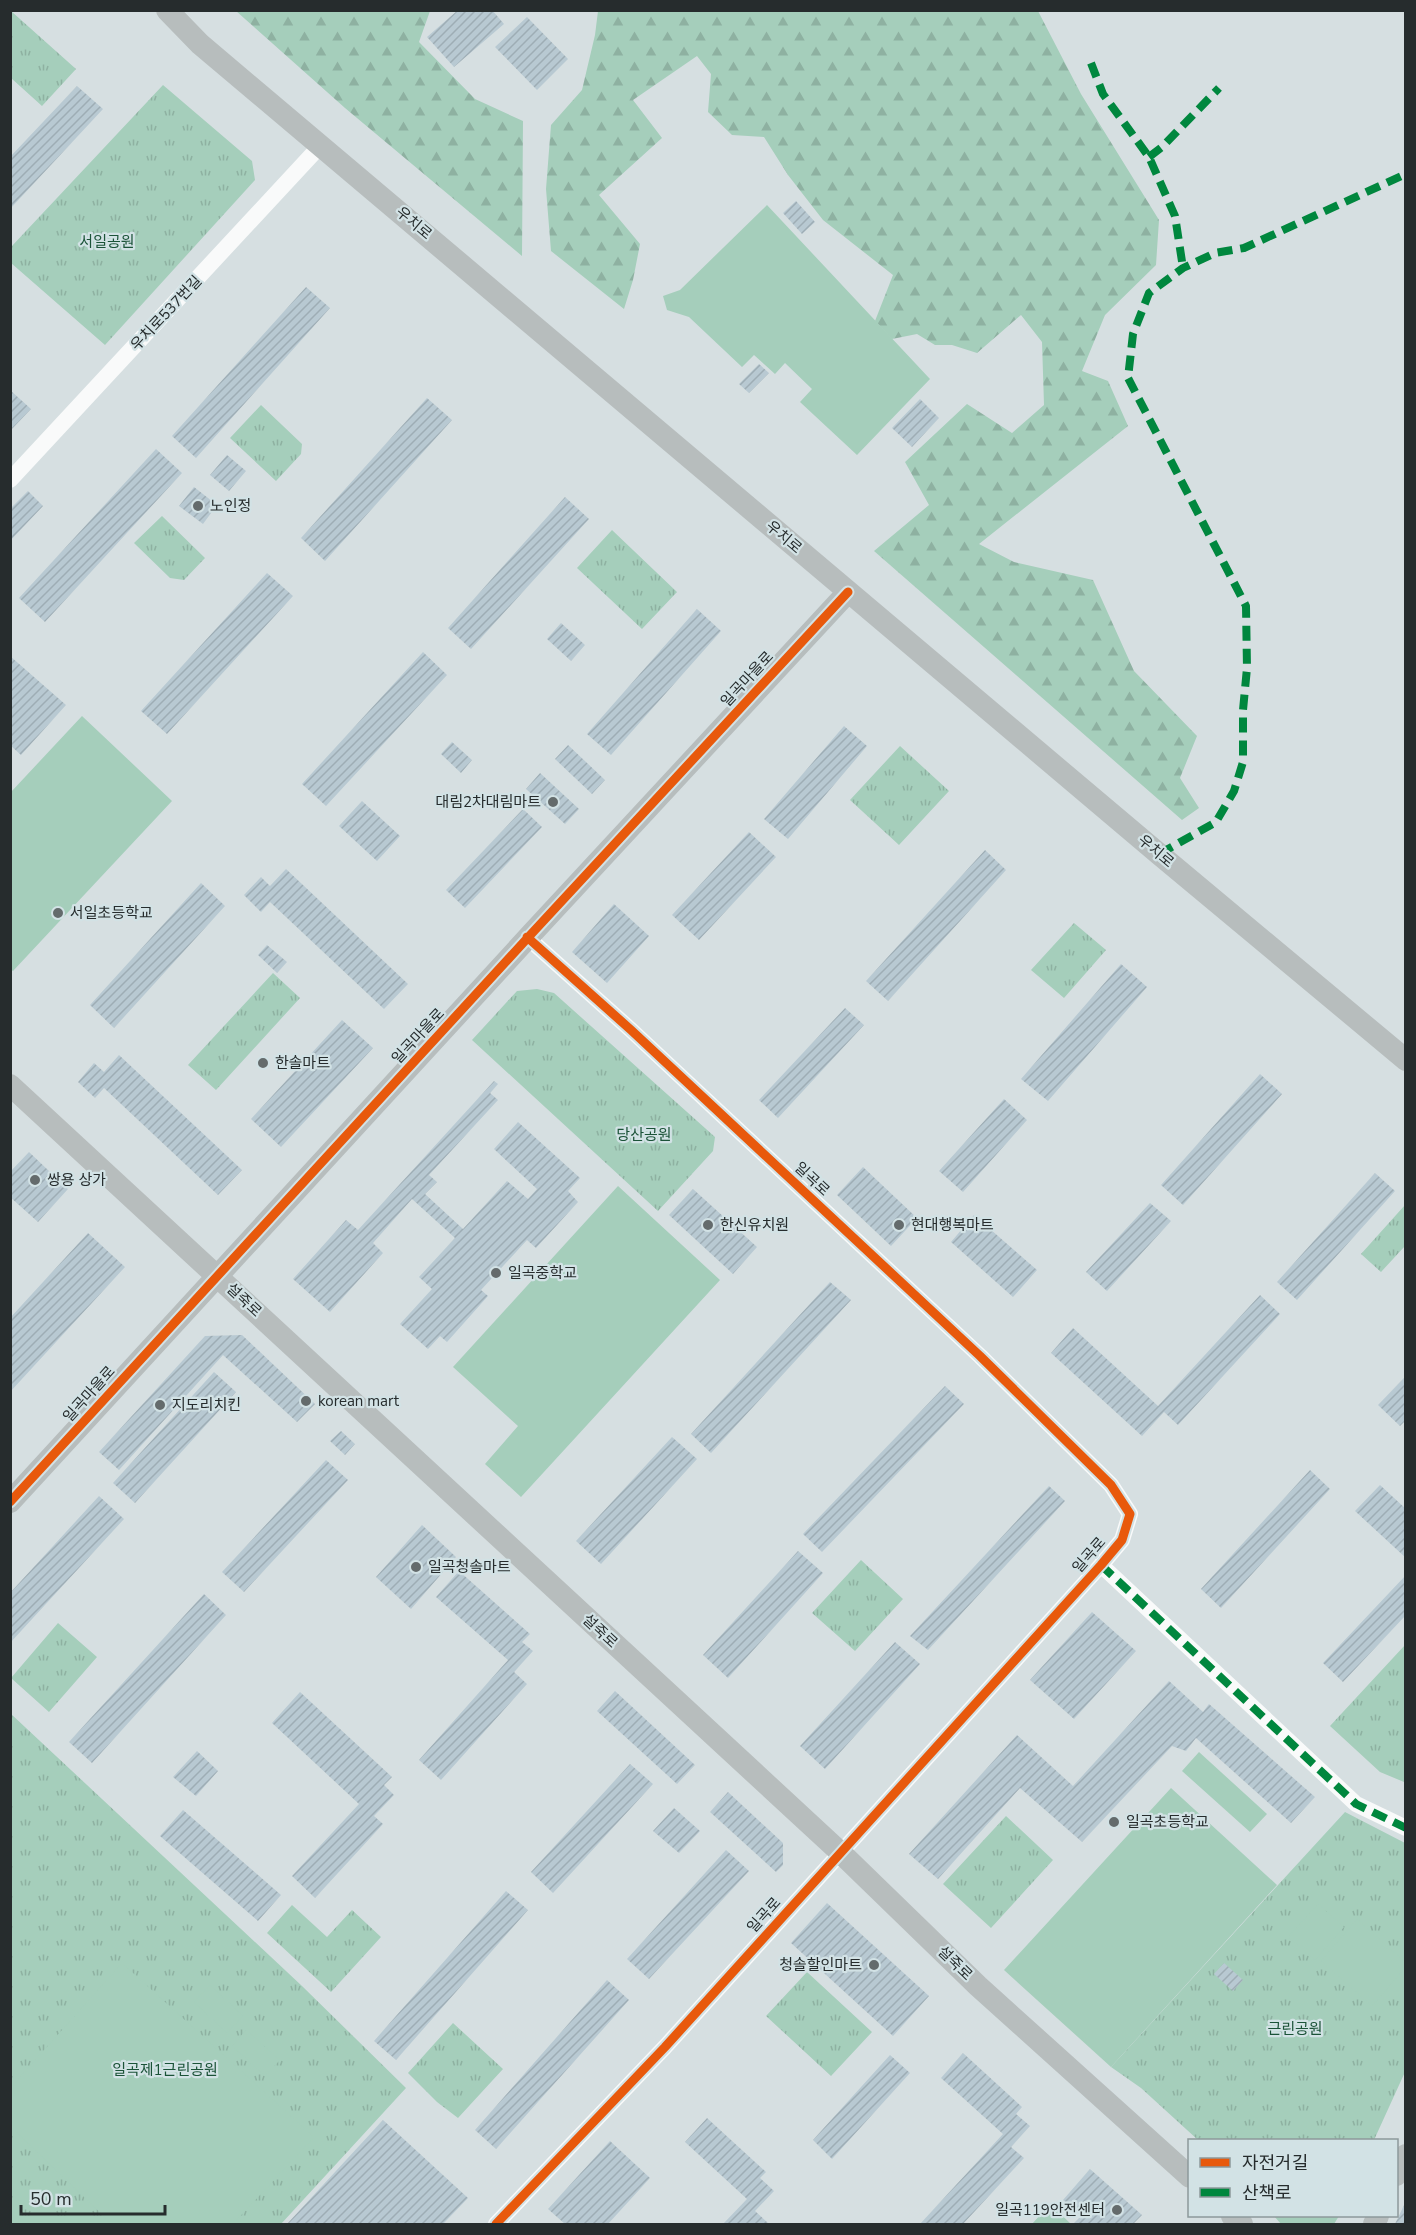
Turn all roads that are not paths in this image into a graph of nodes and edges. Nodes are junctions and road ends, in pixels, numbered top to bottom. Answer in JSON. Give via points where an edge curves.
{"nodes":[{"id":1,"x":167,"y":10,"type":"edge"},
{"id":2,"x":321,"y":145,"type":"junction"},
{"id":3,"x":10,"y":480,"type":"edge"},
{"id":4,"x":848,"y":592,"type":"junction"},
{"id":5,"x":527,"y":937,"type":"junction"},
{"id":6,"x":1406,"y":1060,"type":"edge"},
{"id":7,"x":10,"y":1085,"type":"edge"},
{"id":8,"x":218,"y":1275,"type":"junction"},
{"id":9,"x":10,"y":1502,"type":"edge"},
{"id":10,"x":1101,"y":1565,"type":"junction"},
{"id":11,"x":1406,"y":1827,"type":"edge"},
{"id":12,"x":841,"y":1853,"type":"junction"},
{"id":13,"x":1406,"y":2155,"type":"edge"},
{"id":14,"x":1398,"y":2171,"type":"edge"},
{"id":15,"x":1188,"y":2175,"type":"edge"},
{"id":16,"x":496,"y":2224,"type":"edge"}],
"edges":[{"from":1,"to":2,"type":"main road","name":"우치로","via":[[201,44]]},
{"from":2,"to":3,"type":"street","name":"우치로537번길"},
{"from":2,"to":4,"type":"main road","name":"우치로"},
{"from":4,"to":5,"type":"main road","name":"일곡마을로"},
{"from":4,"to":6,"type":"main road","name":"우치로"},
{"from":5,"to":8,"type":"main road","name":"일곡마을로"},
{"from":5,"to":10,"type":"street","name":"일곡로","via":[[971,1349],[1111,1485],[1130,1514],[1122,1540]]},
{"from":7,"to":8,"type":"main road","name":"설죽로"},
{"from":8,"to":9,"type":"main road","name":"일곡마을로"},
{"from":8,"to":12,"type":"main road","name":"설죽로"},
{"from":10,"to":11,"type":"street","via":[[1356,1804]]},
{"from":10,"to":12,"type":"street","name":"일곡로"},
{"from":12,"to":15,"type":"main road","name":"설죽로","via":[[978,1986]]},
{"from":12,"to":16,"type":"street","name":"일곡로"},
{"from":13,"to":14,"type":"main road"}]}
